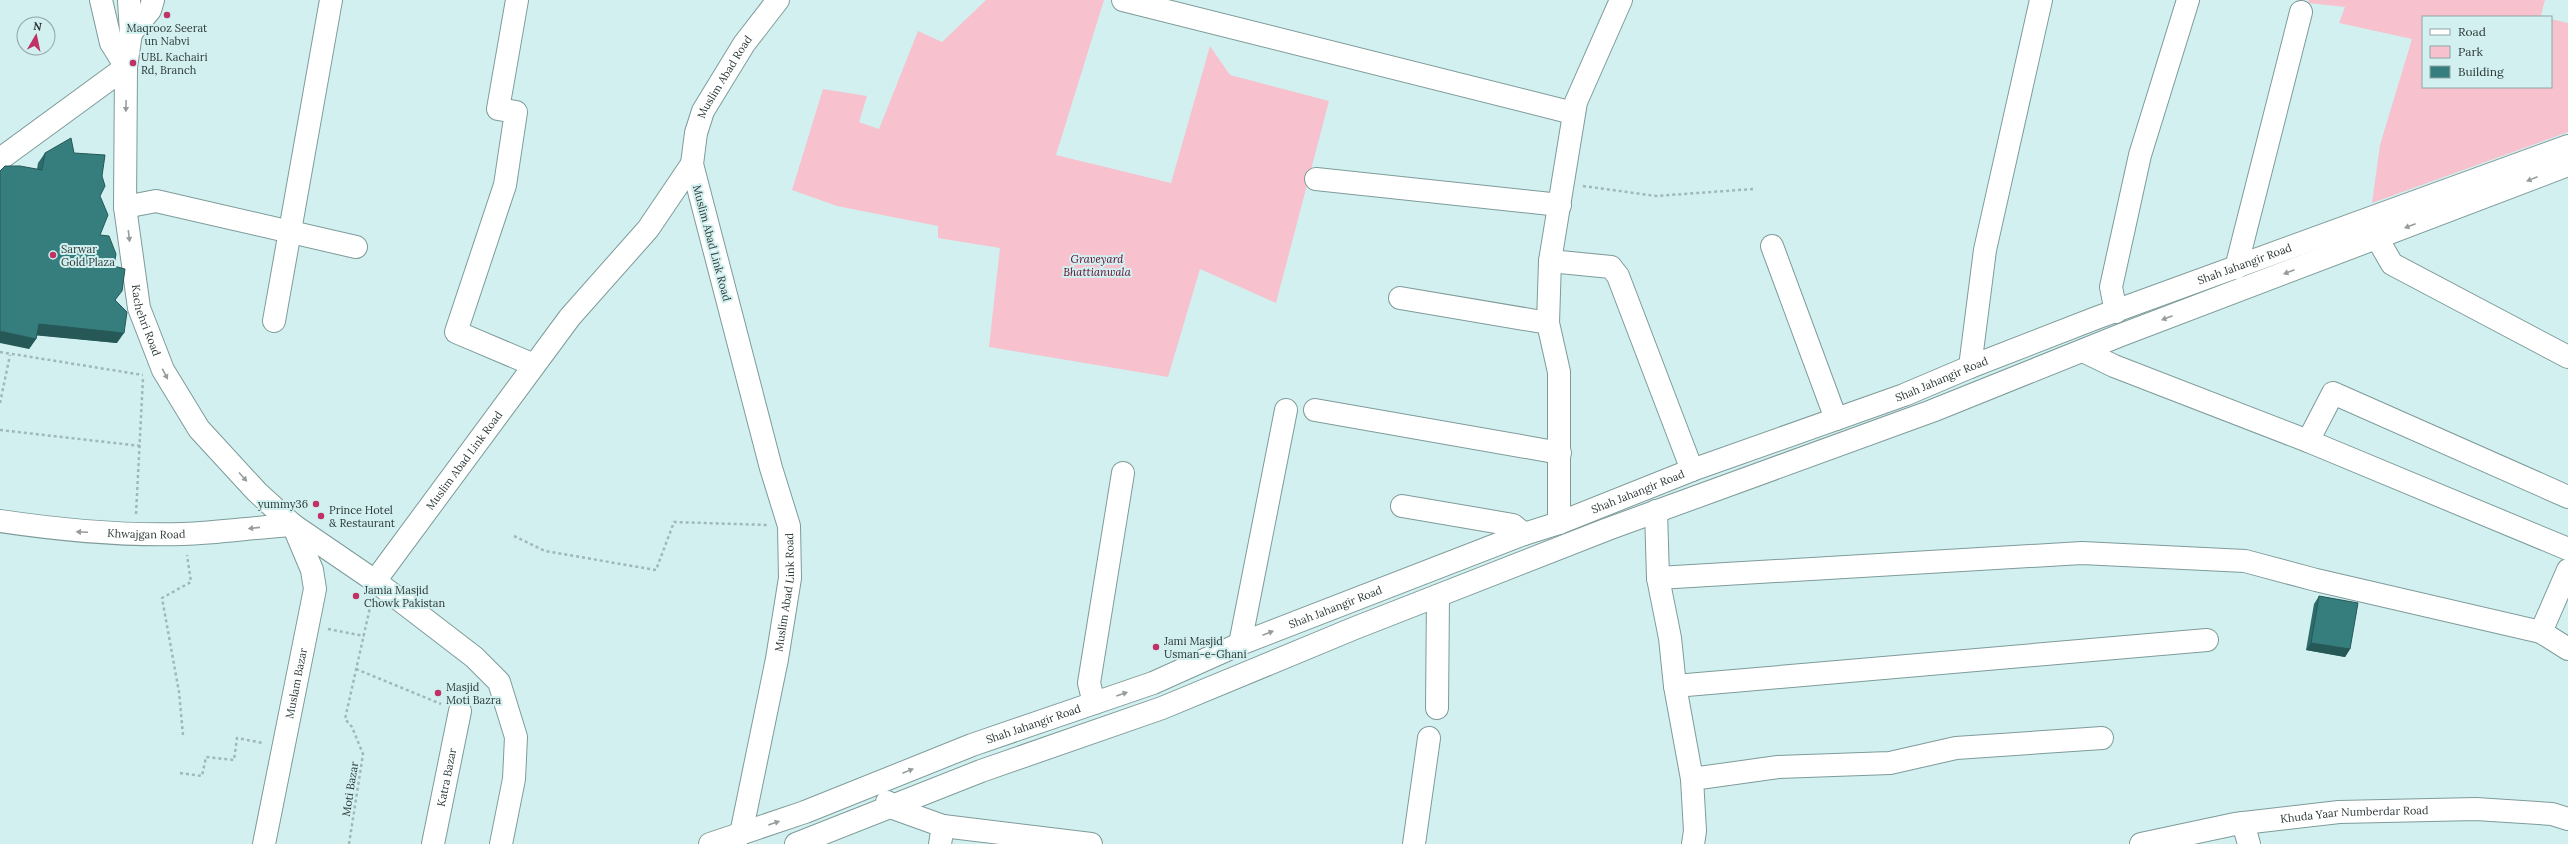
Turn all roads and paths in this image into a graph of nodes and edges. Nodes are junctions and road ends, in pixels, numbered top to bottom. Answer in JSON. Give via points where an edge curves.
{"nodes":[{"id":1,"x":101,"y":0,"type":"edge"},
{"id":2,"x":129,"y":0,"type":"edge"},
{"id":3,"x":153,"y":0,"type":"edge"},
{"id":4,"x":331,"y":0,"type":"edge"},
{"id":5,"x":517,"y":0,"type":"edge"},
{"id":6,"x":778,"y":0,"type":"edge"},
{"id":7,"x":1122,"y":0,"type":"edge"},
{"id":8,"x":1621,"y":0,"type":"edge"},
{"id":9,"x":2041,"y":0,"type":"edge"},
{"id":10,"x":2188,"y":0,"type":"edge"},
{"id":11,"x":2301,"y":12,"type":"dead end"},
{"id":12,"x":131,"y":33,"type":"junction"},
{"id":13,"x":126,"y":67,"type":"junction"},
{"id":14,"x":1574,"y":113,"type":"junction"},
{"id":15,"x":2568,"y":146,"type":"edge"},
{"id":16,"x":0,"y":159,"type":"edge"},
{"id":17,"x":692,"y":164,"type":"junction"},
{"id":18,"x":2568,"y":164,"type":"edge"},
{"id":19,"x":1316,"y":179,"type":"dead end"},
{"id":20,"x":1753,"y":189,"type":"dead end"},
{"id":21,"x":1561,"y":194,"type":"junction"},
{"id":22,"x":125,"y":207,"type":"junction"},
{"id":23,"x":290,"y":231,"type":"junction"},
{"id":24,"x":2377,"y":238,"type":"junction"},
{"id":25,"x":1772,"y":246,"type":"dead end"},
{"id":26,"x":356,"y":247,"type":"dead end"},
{"id":27,"x":1550,"y":261,"type":"junction"},
{"id":28,"x":2236,"y":268,"type":"junction"},
{"id":29,"x":1400,"y":298,"type":"dead end"},
{"id":30,"x":2116,"y":312,"type":"junction"},
{"id":31,"x":274,"y":321,"type":"dead end"},
{"id":32,"x":1548,"y":323,"type":"junction"},
{"id":33,"x":151,"y":344,"type":"junction"},
{"id":34,"x":2083,"y":351,"type":"junction"},
{"id":35,"x":0,"y":352,"type":"edge"},
{"id":36,"x":10,"y":355,"type":"junction"},
{"id":37,"x":2567,"y":355,"type":"edge"},
{"id":38,"x":534,"y":365,"type":"junction"},
{"id":39,"x":1970,"y":367,"type":"junction"},
{"id":40,"x":144,"y":376,"type":"junction"},
{"id":41,"x":0,"y":403,"type":"edge"},
{"id":42,"x":1286,"y":410,"type":"dead end"},
{"id":43,"x":1314,"y":410,"type":"dead end"},
{"id":44,"x":1836,"y":419,"type":"junction"},
{"id":45,"x":0,"y":430,"type":"edge"},
{"id":46,"x":2308,"y":441,"type":"junction"},
{"id":47,"x":141,"y":446,"type":"junction"},
{"id":48,"x":1560,"y":453,"type":"junction"},
{"id":49,"x":1692,"y":470,"type":"junction"},
{"id":50,"x":1123,"y":473,"type":"dead end"},
{"id":51,"x":2568,"y":497,"type":"edge"},
{"id":52,"x":1402,"y":506,"type":"dead end"},
{"id":53,"x":1656,"y":511,"type":"junction"},
{"id":54,"x":0,"y":521,"type":"edge"},
{"id":55,"x":1559,"y":523,"type":"junction"},
{"id":56,"x":292,"y":525,"type":"junction"},
{"id":57,"x":789,"y":526,"type":"junction"},
{"id":58,"x":185,"y":534,"type":"junction"},
{"id":59,"x":1524,"y":534,"type":"junction"},
{"id":60,"x":135,"y":535,"type":"junction"},
{"id":61,"x":514,"y":536,"type":"dead end"},
{"id":62,"x":2568,"y":549,"type":"edge"},
{"id":63,"x":2568,"y":570,"type":"edge"},
{"id":64,"x":1658,"y":578,"type":"junction"},
{"id":65,"x":375,"y":581,"type":"junction"},
{"id":66,"x":1438,"y":596,"type":"junction"},
{"id":67,"x":308,"y":626,"type":"junction"},
{"id":68,"x":2541,"y":632,"type":"junction"},
{"id":69,"x":364,"y":636,"type":"junction"},
{"id":70,"x":2208,"y":640,"type":"dead end"},
{"id":71,"x":1240,"y":644,"type":"junction"},
{"id":72,"x":2568,"y":649,"type":"edge"},
{"id":73,"x":356,"y":670,"type":"junction"},
{"id":74,"x":1675,"y":686,"type":"junction"},
{"id":75,"x":1094,"y":703,"type":"junction"},
{"id":76,"x":1437,"y":708,"type":"dead end"},
{"id":77,"x":460,"y":711,"type":"joint"},
{"id":78,"x":183,"y":735,"type":"dead end"},
{"id":79,"x":1429,"y":738,"type":"dead end"},
{"id":80,"x":2102,"y":738,"type":"dead end"},
{"id":81,"x":284,"y":747,"type":"junction"},
{"id":82,"x":180,"y":773,"type":"dead end"},
{"id":83,"x":1692,"y":779,"type":"junction"},
{"id":84,"x":877,"y":783,"type":"junction"},
{"id":85,"x":890,"y":807,"type":"junction"},
{"id":86,"x":2568,"y":819,"type":"edge"},
{"id":87,"x":2243,"y":823,"type":"junction"},
{"id":88,"x":741,"y":834,"type":"junction"},
{"id":89,"x":942,"y":835,"type":"edge"},
{"id":90,"x":1058,"y":842,"type":"edge"},
{"id":91,"x":264,"y":844,"type":"edge"},
{"id":92,"x":349,"y":844,"type":"edge"},
{"id":93,"x":433,"y":844,"type":"edge"},
{"id":94,"x":501,"y":844,"type":"edge"},
{"id":95,"x":710,"y":844,"type":"edge"},
{"id":96,"x":796,"y":844,"type":"edge"},
{"id":97,"x":1091,"y":844,"type":"edge"},
{"id":98,"x":1414,"y":844,"type":"edge"},
{"id":99,"x":1693,"y":844,"type":"edge"},
{"id":100,"x":2141,"y":844,"type":"edge"},
{"id":101,"x":2250,"y":844,"type":"edge"}],
"edges":[{"from":1,"to":13,"type":"street","via":[[111,43]]},
{"from":2,"to":12,"type":"street"},
{"from":3,"to":12,"type":"street","via":[[150,10]]},
{"from":4,"to":23,"type":"street"},
{"from":5,"to":38,"type":"street","via":[[498,109],[516,112],[505,185],[456,332]]},
{"from":6,"to":17,"type":"street","name":"Muslim Abad Road","via":[[744,44],[703,111],[696,133]]},
{"from":7,"to":14,"type":"street"},
{"from":8,"to":14,"type":"street","via":[[1576,102]]},
{"from":9,"to":39,"type":"street","via":[[1985,250]]},
{"from":10,"to":30,"type":"street","via":[[2140,156],[2112,287]]},
{"from":11,"to":28,"type":"street"},
{"from":12,"to":13,"type":"street","name":"Kachehri Road"},
{"from":13,"to":16,"type":"street"},
{"from":13,"to":22,"type":"street","name":"Kachehri Road","one_way":true},
{"from":14,"to":21,"type":"street"},
{"from":15,"to":28,"type":"street","name":"Shah Jahangir Road"},
{"from":17,"to":38,"type":"street","name":"Muslim Abad Link Road","via":[[648,229],[570,317]]},
{"from":17,"to":57,"type":"street","name":"Muslim Abad Link Road","via":[[771,468]]},
{"from":18,"to":24,"type":"street","name":"Shah Jahangir Road","one_way":true},
{"from":19,"to":21,"type":"street"},
{"from":20,"to":21,"type":"path","via":[[1656,196]]},
{"from":21,"to":27,"type":"street"},
{"from":22,"to":23,"type":"street","via":[[156,201]]},
{"from":22,"to":33,"type":"street","name":"Kachehri Road","one_way":true,"via":[[139,308]]},
{"from":23,"to":26,"type":"street"},
{"from":23,"to":31,"type":"street"},
{"from":24,"to":34,"type":"street","name":"Shah Jahangir Road","one_way":true},
{"from":24,"to":37,"type":"street","via":[[2392,264]]},
{"from":25,"to":44,"type":"street"},
{"from":27,"to":32,"type":"street"},
{"from":27,"to":49,"type":"street","via":[[1611,267],[1618,276]]},
{"from":28,"to":30,"type":"street","name":"Shah Jahangir Road"},
{"from":29,"to":32,"type":"street"},
{"from":30,"to":39,"type":"street","name":"Shah Jahangir Road"},
{"from":32,"to":48,"type":"street","via":[[1559,372]]},
{"from":33,"to":40,"type":"path"},
{"from":33,"to":56,"type":"street","name":"Kachehri Road","one_way":true,"via":[[175,394],[199,429],[257,492]]},
{"from":34,"to":46,"type":"street","via":[[2114,366]]},
{"from":34,"to":53,"type":"street","name":"Shah Jahangir Road","via":[[1932,411]]},
{"from":35,"to":36,"type":"path"},
{"from":36,"to":40,"type":"path"},
{"from":36,"to":41,"type":"path"},
{"from":38,"to":65,"type":"street","name":"Muslim Abad Link Road"},
{"from":39,"to":44,"type":"street","name":"Shah Jahangir Road","via":[[1904,395]]},
{"from":40,"to":47,"type":"path"},
{"from":42,"to":71,"type":"street"},
{"from":43,"to":48,"type":"street"},
{"from":44,"to":49,"type":"street","name":"Shah Jahangir Road"},
{"from":45,"to":47,"type":"path"},
{"from":46,"to":51,"type":"street","via":[[2333,392]]},
{"from":46,"to":62,"type":"street"},
{"from":47,"to":60,"type":"path"},
{"from":48,"to":55,"type":"street"},
{"from":49,"to":55,"type":"street","name":"Shah Jahangir Road"},
{"from":50,"to":75,"type":"street","via":[[1089,684]]},
{"from":52,"to":59,"type":"street","via":[[1513,525]]},
{"from":53,"to":64,"type":"street"},
{"from":53,"to":66,"type":"street","name":"Shah Jahangir Road"},
{"from":60,"to":54,"type":"street","name":"Khwajgan Road","one_way":true,"via":[[73,531]]},
{"from":55,"to":59,"type":"street","name":"Shah Jahangir Road"},
{"from":56,"to":58,"type":"street","name":"Khwajgan Road","one_way":true},
{"from":56,"to":65,"type":"street"},
{"from":56,"to":67,"type":"street","name":"Muslam Bazar","via":[[312,570],[315,589]]},
{"from":57,"to":61,"type":"path","via":[[674,522],[656,570],[545,551]]},
{"from":57,"to":88,"type":"street","name":"Muslim Abad Link Road","via":[[790,578],[777,659]]},
{"from":58,"to":60,"type":"street","name":"Khwajgan Road"},
{"from":58,"to":78,"type":"path","via":[[191,582],[162,598],[180,698]]},
{"from":71,"to":59,"type":"street","name":"Shah Jahangir Road","one_way":true},
{"from":63,"to":68,"type":"street"},
{"from":64,"to":68,"type":"street","via":[[2082,553],[2245,561]]},
{"from":64,"to":74,"type":"street","via":[[1670,638]]},
{"from":65,"to":69,"type":"path","name":"Moti Bazar"},
{"from":65,"to":94,"type":"street","via":[[474,657],[499,682],[516,737],[514,779]]},
{"from":66,"to":76,"type":"street"},
{"from":66,"to":85,"type":"street","name":"Shah Jahangir Road","via":[[1162,708],[981,771]]},
{"from":67,"to":69,"type":"path"},
{"from":67,"to":81,"type":"street","name":"Muslam Bazar"},
{"from":68,"to":72,"type":"street"},
{"from":69,"to":73,"type":"path","name":"Moti Bazar"},
{"from":70,"to":74,"type":"street"},
{"from":75,"to":71,"type":"street","name":"Shah Jahangir Road","one_way":true,"via":[[1153,683]]},
{"from":73,"to":77,"type":"path"},
{"from":73,"to":92,"type":"path","name":"Moti Bazar","via":[[345,719],[352,727],[363,754]]},
{"from":74,"to":83,"type":"street"},
{"from":84,"to":75,"type":"street","name":"Shah Jahangir Road","one_way":true,"via":[[972,745]]},
{"from":77,"to":93,"type":"street","name":"Katra Bazar"},
{"from":79,"to":98,"type":"street"},
{"from":80,"to":83,"type":"street","via":[[1956,748],[1890,763],[1778,767]]},
{"from":81,"to":82,"type":"path","via":[[237,738],[234,760],[206,757],[202,776]]},
{"from":81,"to":91,"type":"street","name":"Muslam Bazar"},
{"from":83,"to":99,"type":"street","via":[[1695,831]]},
{"from":84,"to":85,"type":"street"},
{"from":88,"to":84,"type":"street","name":"Shah Jahangir Road","one_way":true},
{"from":85,"to":89,"type":"street"},
{"from":85,"to":96,"type":"street","name":"Shah Jahangir Road"},
{"from":86,"to":87,"type":"street","name":"Khuda Yaar Numberdar Road","via":[[2552,814],[2476,809],[2339,812]]},
{"from":87,"to":100,"type":"street","name":"Khuda Yaar Numberdar Road"},
{"from":87,"to":101,"type":"street"},
{"from":88,"to":95,"type":"street","name":"Shah Jahangir Road"},
{"from":89,"to":90,"type":"street"},
{"from":90,"to":97,"type":"street"}]}
